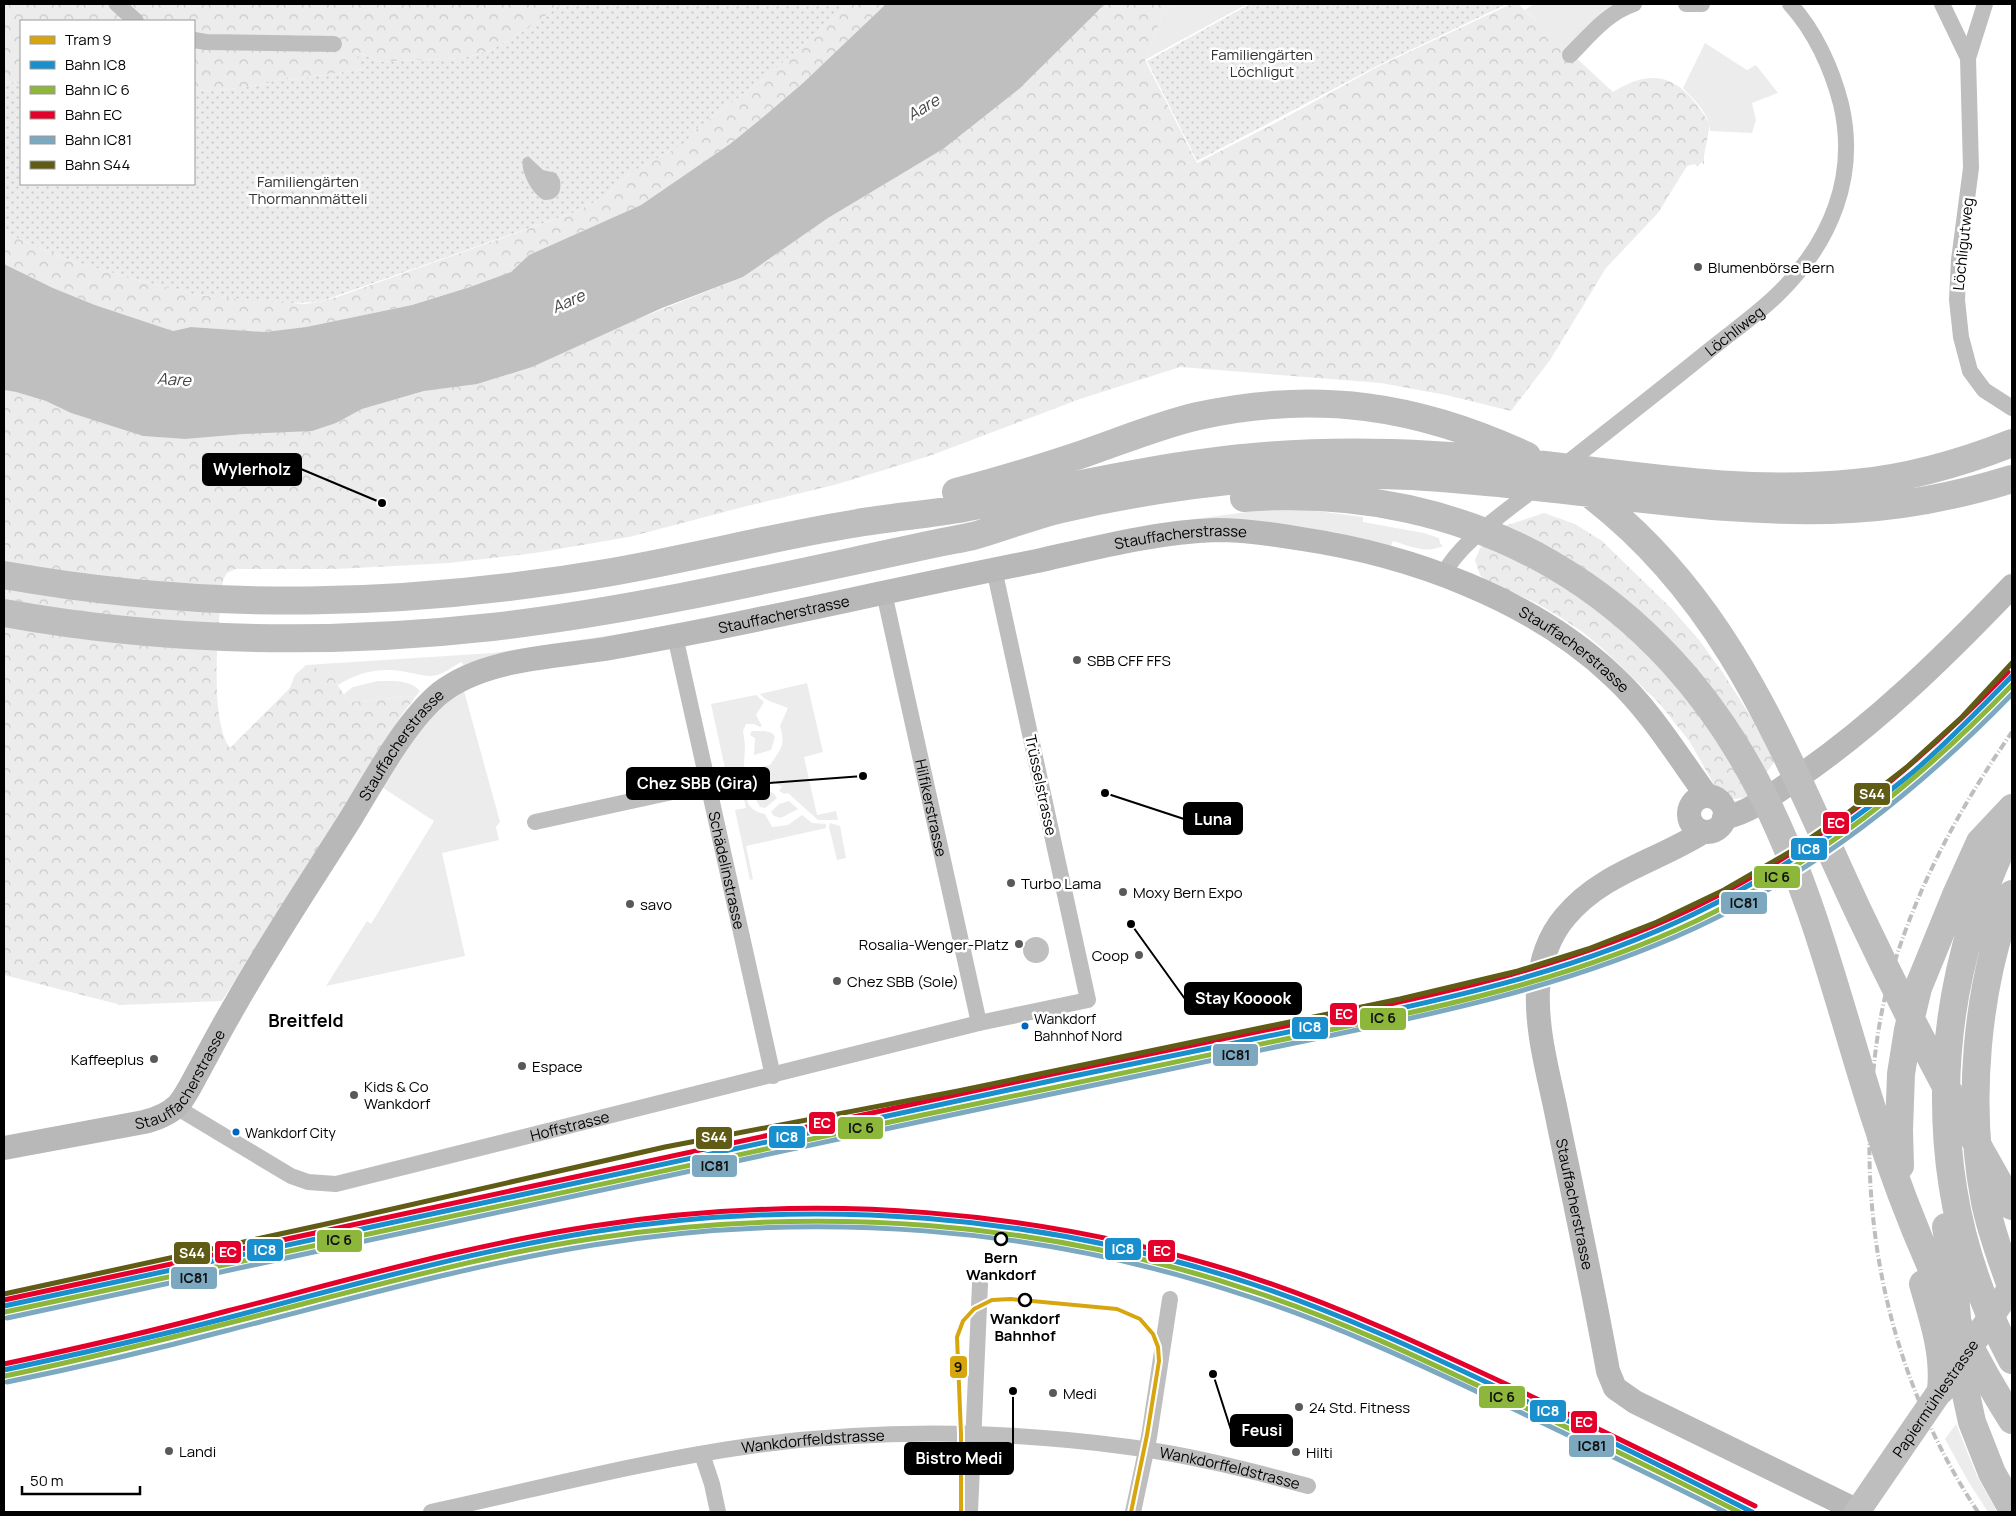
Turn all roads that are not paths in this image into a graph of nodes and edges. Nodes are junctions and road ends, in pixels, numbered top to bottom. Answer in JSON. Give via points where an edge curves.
{"nodes":[{"id":1,"x":116,"y":4,"type":"edge"},
{"id":2,"x":1634,"y":4,"type":"edge"},
{"id":3,"x":1686,"y":4,"type":"edge"},
{"id":4,"x":1702,"y":4,"type":"edge"},
{"id":5,"x":1790,"y":4,"type":"edge"},
{"id":6,"x":1942,"y":4,"type":"edge"},
{"id":7,"x":1986,"y":4,"type":"edge"},
{"id":8,"x":135,"y":20,"type":"edge"},
{"id":9,"x":195,"y":40,"type":"edge"},
{"id":10,"x":334,"y":44,"type":"dead end"},
{"id":11,"x":1570,"y":56,"type":"dead end"},
{"id":12,"x":1968,"y":58,"type":"junction"},
{"id":13,"x":2012,"y":408,"type":"edge"},
{"id":14,"x":2012,"y":443,"type":"edge"},
{"id":15,"x":1419,"y":465,"type":"junction"},
{"id":16,"x":2012,"y":479,"type":"edge"},
{"id":17,"x":1657,"y":490,"type":"junction"},
{"id":18,"x":851,"y":524,"type":"junction"},
{"id":19,"x":973,"y":536,"type":"junction"},
{"id":20,"x":994,"y":570,"type":"junction"},
{"id":21,"x":4,"y":575,"type":"edge"},
{"id":22,"x":1443,"y":575,"type":"junction"},
{"id":23,"x":2012,"y":586,"type":"edge"},
{"id":24,"x":884,"y":593,"type":"junction"},
{"id":25,"x":4,"y":613,"type":"edge"},
{"id":26,"x":675,"y":636,"type":"junction"},
{"id":27,"x":709,"y":784,"type":"junction"},
{"id":28,"x":1707,"y":796,"type":"junction"},
{"id":29,"x":2012,"y":808,"type":"edge"},
{"id":30,"x":1724,"y":818,"type":"junction"},
{"id":31,"x":535,"y":822,"type":"dead end"},
{"id":32,"x":2012,"y":827,"type":"edge"},
{"id":33,"x":1703,"y":832,"type":"junction"},
{"id":34,"x":2012,"y":894,"type":"edge"},
{"id":35,"x":1993,"y":957,"type":"junction"},
{"id":36,"x":979,"y":1023,"type":"junction"},
{"id":37,"x":773,"y":1076,"type":"junction"},
{"id":38,"x":1946,"y":1100,"type":"junction"},
{"id":39,"x":176,"y":1106,"type":"junction"},
{"id":40,"x":4,"y":1148,"type":"edge"},
{"id":41,"x":2012,"y":1206,"type":"edge"},
{"id":42,"x":2012,"y":1237,"type":"edge"},
{"id":43,"x":980,"y":1284,"type":"dead end"},
{"id":44,"x":2012,"y":1288,"type":"edge"},
{"id":45,"x":1170,"y":1300,"type":"dead end"},
{"id":46,"x":2003,"y":1306,"type":"edge"},
{"id":47,"x":2012,"y":1360,"type":"edge"},
{"id":48,"x":1938,"y":1394,"type":"junction"},
{"id":49,"x":2012,"y":1420,"type":"edge"},
{"id":50,"x":973,"y":1435,"type":"junction"},
{"id":51,"x":1146,"y":1450,"type":"junction"},
{"id":52,"x":702,"y":1454,"type":"junction"},
{"id":53,"x":1308,"y":1486,"type":"dead end"},
{"id":54,"x":2012,"y":1509,"type":"edge"},
{"id":55,"x":431,"y":1512,"type":"edge"},
{"id":56,"x":718,"y":1512,"type":"edge"},
{"id":57,"x":970,"y":1512,"type":"edge"},
{"id":58,"x":1133,"y":1512,"type":"edge"},
{"id":59,"x":1857,"y":1512,"type":"edge"}],
"edges":[{"from":1,"to":8,"type":"street"},
{"from":2,"to":11,"type":"street","via":[[1604,20]]},
{"from":3,"to":4,"type":"street"},
{"from":5,"to":22,"type":"street","name":"Löchliweg","via":[[1807,26],[1832,72],[1846,132],[1847,151],[1841,192],[1818,246],[1808,262],[1761,310],[1474,538],[1449,563]]},
{"from":6,"to":12,"type":"street","name":"Löchligutweg"},
{"from":7,"to":12,"type":"street","name":"Löchligutweg"},
{"from":9,"to":10,"type":"street"},
{"from":12,"to":13,"type":"street","name":"Löchligutweg","via":[[1971,168],[1959,260],[1958,317],[1973,375],[1984,390]]},
{"from":14,"to":17,"type":"highway","via":[[1949,465],[1896,478],[1815,486],[1732,485]]},
{"from":15,"to":17,"type":"highway","via":[[1479,458]]},
{"from":15,"to":18,"type":"highway","via":[[1306,453],[1221,460],[1098,480],[957,510]]},
{"from":15,"to":19,"type":"highway","via":[[1200,485],[1057,510]]},
{"from":16,"to":17,"type":"highway","via":[[1957,494],[1857,509],[1731,507]]},
{"from":18,"to":21,"type":"highway","via":[[645,566],[503,588],[352,601],[237,601],[116,592]]},
{"from":18,"to":41,"type":"highway","via":[[1043,468],[1197,416],[1277,404],[1362,406],[1403,413],[1469,431],[1528,456],[1580,487],[1650,548],[1704,611],[1748,679],[1893,984]]},
{"from":19,"to":25,"type":"highway","via":[[706,592],[531,622],[395,635],[236,638],[110,628]]},
{"from":19,"to":49,"type":"highway","via":[[1059,526],[1171,506],[1267,496],[1344,498],[1382,503],[1473,526],[1525,549],[1578,580],[1651,639],[1700,693],[1724,727],[1765,799],[1797,875],[1877,1124],[1917,1236],[1968,1346]]},
{"from":20,"to":22,"type":"street","name":"Stauffacherstrasse","via":[[1178,533],[1223,530],[1279,535],[1353,548],[1394,557]]},
{"from":20,"to":24,"type":"street","name":"Stauffacherstrasse"},
{"from":20,"to":36,"type":"street","name":"Trüsselstrasse","via":[[1088,1000]]},
{"from":22,"to":28,"type":"street","name":"Stauffacherstrasse","via":[[1532,616],[1597,661],[1649,714]]},
{"from":23,"to":30,"type":"street","name":"Stauffacherstrasse","via":[[1916,682],[1851,738],[1751,808]]},
{"from":24,"to":26,"type":"street","name":"Stauffacherstrasse"},
{"from":24,"to":36,"type":"street","name":"Hilfikerstrasse"},
{"from":26,"to":27,"type":"street","name":"Schädelinstrasse"},
{"from":26,"to":39,"type":"street","name":"Stauffacherstrasse","via":[[492,668],[450,686],[427,706],[343,831]]},
{"from":27,"to":31,"type":"street"},
{"from":27,"to":37,"type":"street","name":"Schädelinstrasse"},
{"from":28,"to":30,"type":"street","name":"Stauffacherstrasse","via":[[1721,803]]},
{"from":28,"to":33,"type":"street","via":[[1693,802],[1689,811],[1694,828]]},
{"from":29,"to":48,"type":"highway","via":[[1980,842],[1956,895],[1918,988],[1901,1074],[1899,1130],[1904,1202],[1942,1354],[1943,1370]]},
{"from":30,"to":33,"type":"street","name":"Stauffacherstrasse","via":[[1717,829]]},
{"from":32,"to":38,"type":"highway","via":[[1983,893],[1962,961],[1947,1052]]},
{"from":33,"to":59,"type":"street","name":"Stauffacherstrasse","via":[[1687,843],[1621,873],[1576,904],[1555,930],[1540,973],[1538,992],[1546,1061],[1609,1374],[1618,1390],[1635,1402]]},
{"from":34,"to":35,"type":"highway"},
{"from":35,"to":42,"type":"highway","via":[[1998,1020],[1995,1146]]},
{"from":35,"to":44,"type":"highway","via":[[1978,1059],[1977,1145],[1990,1225]]},
{"from":36,"to":37,"type":"street","name":"Hoffstrasse"},
{"from":37,"to":39,"type":"street","name":"Hoffstrasse","via":[[336,1184],[308,1182],[291,1176]]},
{"from":38,"to":47,"type":"highway","via":[[1953,1182],[1963,1231],[1983,1295]]},
{"from":38,"to":54,"type":"highway","via":[[1936,1148],[1952,1260],[1962,1376],[1978,1439]]},
{"from":39,"to":40,"type":"street","name":"Stauffacherstrasse","via":[[160,1117],[144,1122]]},
{"from":43,"to":50,"type":"street"},
{"from":44,"to":46,"type":"main road","name":"Papiermühlestrasse"},
{"from":45,"to":51,"type":"street"},
{"from":46,"to":48,"type":"main road","name":"Papiermühlestrasse"},
{"from":48,"to":59,"type":"main road","name":"Papiermühlestrasse"},
{"from":50,"to":51,"type":"street","name":"Wankdorffeldstrasse","via":[[1068,1440]]},
{"from":50,"to":52,"type":"street","name":"Wankdorffeldstrasse","via":[[850,1436]]},
{"from":50,"to":57,"type":"street"},
{"from":51,"to":53,"type":"street","name":"Wankdorffeldstrasse","via":[[1237,1467]]},
{"from":51,"to":58,"type":"street"},
{"from":52,"to":55,"type":"street","name":"Wankdorffeldstrasse"},
{"from":52,"to":56,"type":"street"}]}
